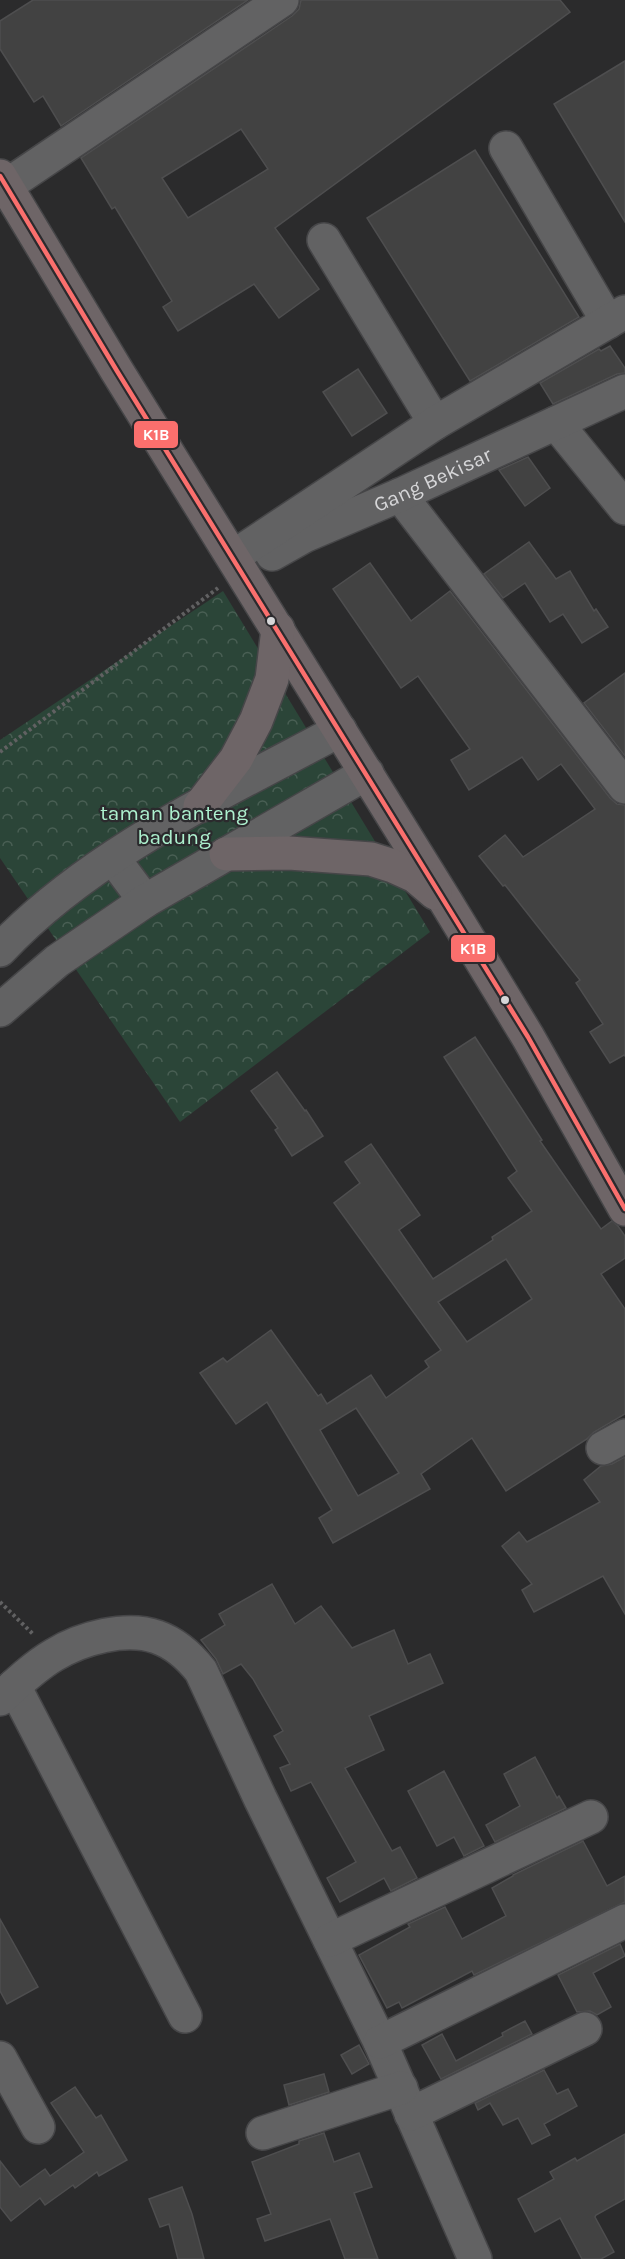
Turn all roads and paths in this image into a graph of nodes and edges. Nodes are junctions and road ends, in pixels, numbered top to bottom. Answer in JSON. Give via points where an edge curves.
{"nodes":[{"id":1,"x":282,"y":0,"type":"edge"},
{"id":2,"x":506,"y":148,"type":"dead end"},
{"id":3,"x":3,"y":181,"type":"edge"},
{"id":4,"x":324,"y":240,"type":"dead end"},
{"id":5,"x":616,"y":317,"type":"edge"},
{"id":6,"x":621,"y":400,"type":"edge"},
{"id":7,"x":435,"y":423,"type":"junction"},
{"id":8,"x":556,"y":423,"type":"junction"},
{"id":9,"x":400,"y":495,"type":"junction"},
{"id":10,"x":625,"y":508,"type":"edge"},
{"id":11,"x":238,"y":564,"type":"junction"},
{"id":12,"x":278,"y":629,"type":"junction"},
{"id":13,"x":340,"y":730,"type":"junction"},
{"id":14,"x":0,"y":752,"type":"edge"},
{"id":15,"x":367,"y":773,"type":"junction"},
{"id":16,"x":625,"y":787,"type":"edge"},
{"id":17,"x":200,"y":806,"type":"junction"},
{"id":18,"x":226,"y":854,"type":"junction"},
{"id":19,"x":113,"y":858,"type":"junction"},
{"id":20,"x":145,"y":901,"type":"junction"},
{"id":21,"x":446,"y":902,"type":"junction"},
{"id":22,"x":0,"y":950,"type":"edge"},
{"id":23,"x":0,"y":1010,"type":"edge"},
{"id":24,"x":620,"y":1189,"type":"edge"},
{"id":25,"x":0,"y":1602,"type":"edge"},
{"id":26,"x":54,"y":1655,"type":"junction"},
{"id":27,"x":7,"y":1693,"type":"edge"},
{"id":28,"x":591,"y":1817,"type":"dead end"},
{"id":29,"x":625,"y":1921,"type":"edge"},
{"id":30,"x":330,"y":1940,"type":"junction"},
{"id":31,"x":184,"y":2016,"type":"dead end"},
{"id":32,"x":585,"y":2029,"type":"dead end"},
{"id":33,"x":380,"y":2042,"type":"junction"},
{"id":34,"x":0,"y":2058,"type":"edge"},
{"id":35,"x":406,"y":2101,"type":"junction"},
{"id":36,"x":38,"y":2127,"type":"dead end"},
{"id":37,"x":263,"y":2133,"type":"dead end"},
{"id":38,"x":475,"y":2259,"type":"edge"}],
"edges":[{"from":1,"to":3,"type":"street"},
{"from":2,"to":5,"type":"street"},
{"from":3,"to":11,"type":"highway"},
{"from":4,"to":7,"type":"street"},
{"from":5,"to":7,"type":"street"},
{"from":6,"to":8,"type":"street","name":"Gang Bekisar"},
{"from":7,"to":11,"type":"street"},
{"from":8,"to":9,"type":"street","name":"Gang Bekisar"},
{"from":8,"to":10,"type":"street"},
{"from":9,"to":11,"type":"street","name":"Gang Bekisar"},
{"from":9,"to":16,"type":"street"},
{"from":11,"to":12,"type":"highway"},
{"from":11,"to":14,"type":"path"},
{"from":12,"to":13,"type":"highway"},
{"from":12,"to":17,"type":"highway","via":[[272,679],[256,721],[236,759]]},
{"from":13,"to":15,"type":"highway"},
{"from":13,"to":17,"type":"street"},
{"from":15,"to":18,"type":"street"},
{"from":15,"to":21,"type":"highway"},
{"from":17,"to":19,"type":"street"},
{"from":18,"to":20,"type":"street"},
{"from":18,"to":21,"type":"highway","via":[[289,853],[371,859],[415,876]]},
{"from":19,"to":20,"type":"street"},
{"from":19,"to":22,"type":"street","via":[[19,930]]},
{"from":20,"to":23,"type":"street","via":[[57,962]]},
{"from":21,"to":24,"type":"highway"},
{"from":25,"to":26,"type":"path"},
{"from":26,"to":27,"type":"street"},
{"from":26,"to":30,"type":"street","via":[[83,1641],[128,1633],[158,1637],[190,1658],[201,1671]]},
{"from":27,"to":31,"type":"street"},
{"from":28,"to":30,"type":"street"},
{"from":29,"to":33,"type":"street"},
{"from":30,"to":33,"type":"street"},
{"from":32,"to":35,"type":"street"},
{"from":33,"to":35,"type":"street"},
{"from":34,"to":36,"type":"street"},
{"from":35,"to":37,"type":"street"},
{"from":35,"to":38,"type":"street"}]}
